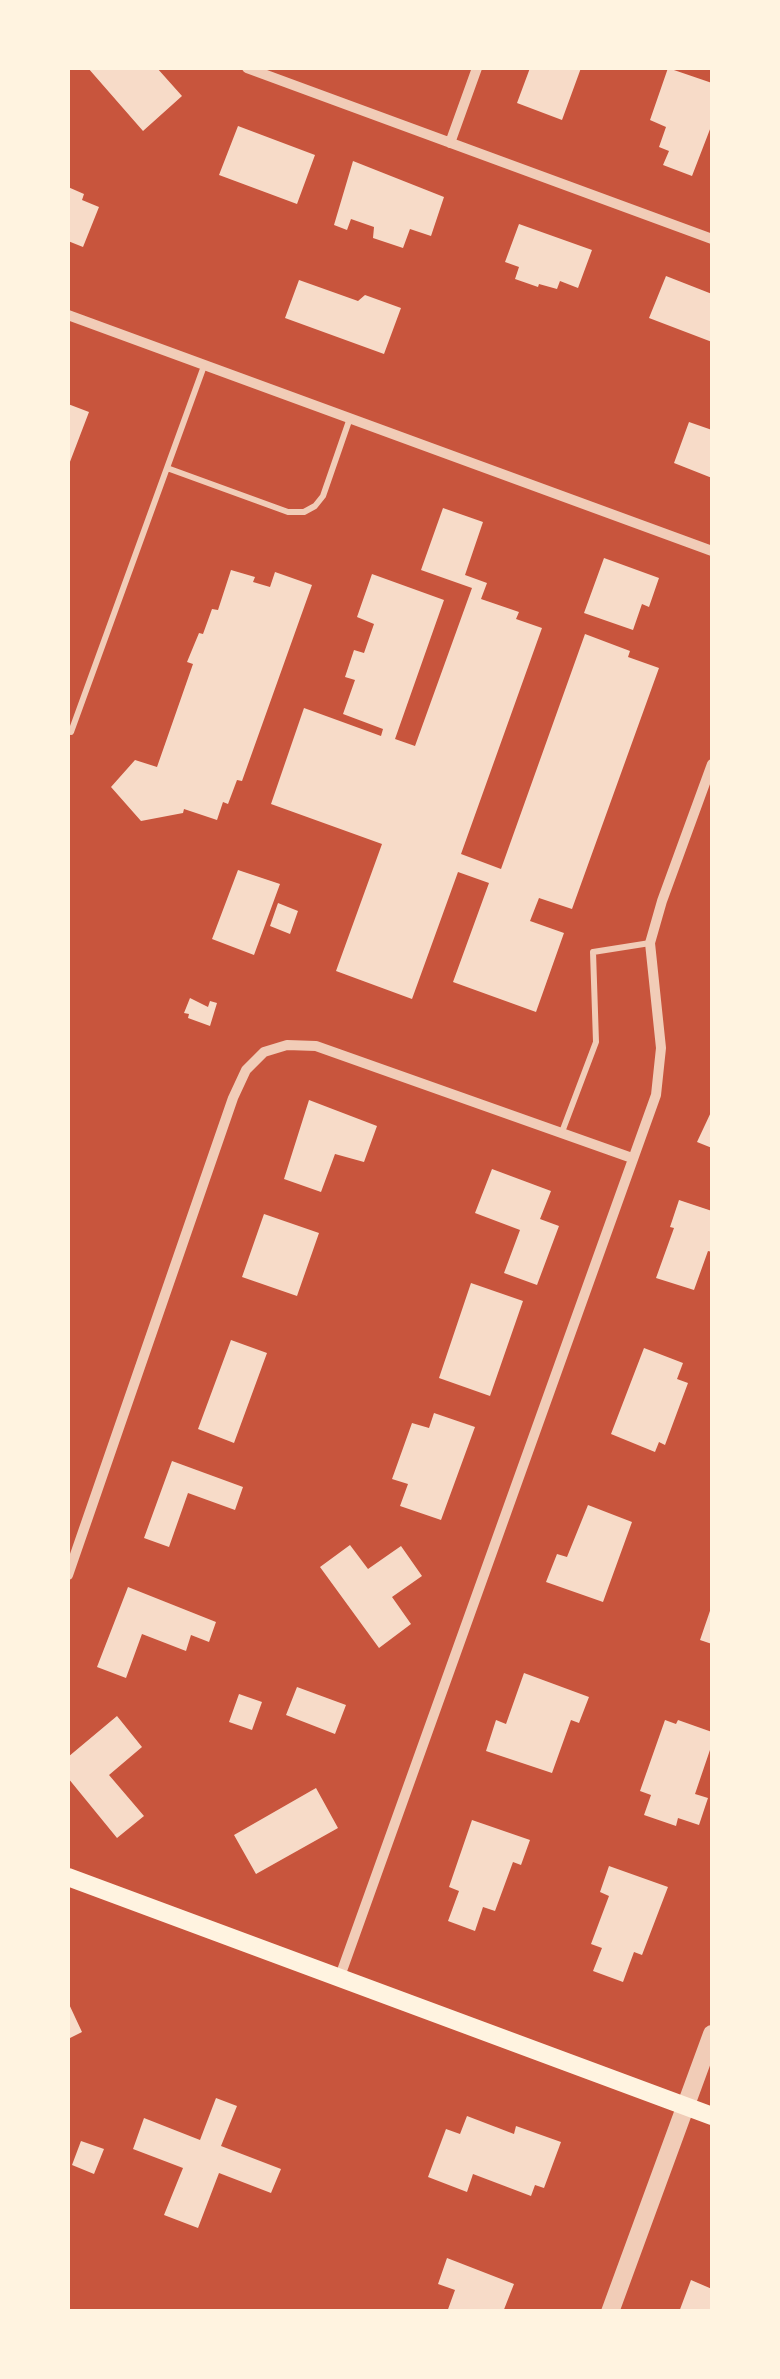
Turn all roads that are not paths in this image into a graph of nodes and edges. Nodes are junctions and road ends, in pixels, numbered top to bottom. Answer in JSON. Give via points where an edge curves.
{"nodes":[{"id":1,"x":247,"y":68,"type":"edge"},
{"id":2,"x":477,"y":68,"type":"edge"},
{"id":3,"x":450,"y":143,"type":"junction"},
{"id":4,"x":712,"y":239,"type":"edge"},
{"id":5,"x":68,"y":315,"type":"edge"},
{"id":6,"x":204,"y":365,"type":"junction"},
{"id":7,"x":350,"y":418,"type":"junction"},
{"id":8,"x":167,"y":468,"type":"junction"},
{"id":9,"x":712,"y":552,"type":"edge"},
{"id":10,"x":71,"y":732,"type":"dead end"},
{"id":11,"x":712,"y":764,"type":"edge"},
{"id":12,"x":650,"y":943,"type":"junction"},
{"id":13,"x":562,"y":1134,"type":"junction"},
{"id":14,"x":632,"y":1158,"type":"junction"},
{"id":15,"x":68,"y":1574,"type":"edge"},
{"id":16,"x":68,"y":1877,"type":"edge"},
{"id":17,"x":339,"y":1979,"type":"junction"},
{"id":18,"x":712,"y":2034,"type":"edge"},
{"id":19,"x":686,"y":2107,"type":"junction"},
{"id":20,"x":712,"y":2116,"type":"edge"},
{"id":21,"x":610,"y":2312,"type":"edge"}],
"edges":[{"from":1,"to":3,"type":"street"},
{"from":2,"to":3,"type":"street"},
{"from":3,"to":4,"type":"street"},
{"from":5,"to":6,"type":"street"},
{"from":6,"to":7,"type":"street"},
{"from":6,"to":8,"type":"lane"},
{"from":7,"to":8,"type":"lane","via":[[323,496],[304,512]]},
{"from":7,"to":9,"type":"street"},
{"from":8,"to":10,"type":"lane"},
{"from":11,"to":12,"type":"street"},
{"from":12,"to":13,"type":"lane","via":[[592,952],[596,1042]]},
{"from":12,"to":14,"type":"street","via":[[660,1074]]},
{"from":13,"to":14,"type":"street"},
{"from":13,"to":15,"type":"street","via":[[316,1046],[287,1044],[264,1052],[233,1098]]},
{"from":14,"to":17,"type":"street"},
{"from":16,"to":17,"type":"main road"},
{"from":17,"to":19,"type":"main road"},
{"from":18,"to":19,"type":"street"},
{"from":19,"to":20,"type":"main road"},
{"from":19,"to":21,"type":"street"}]}
